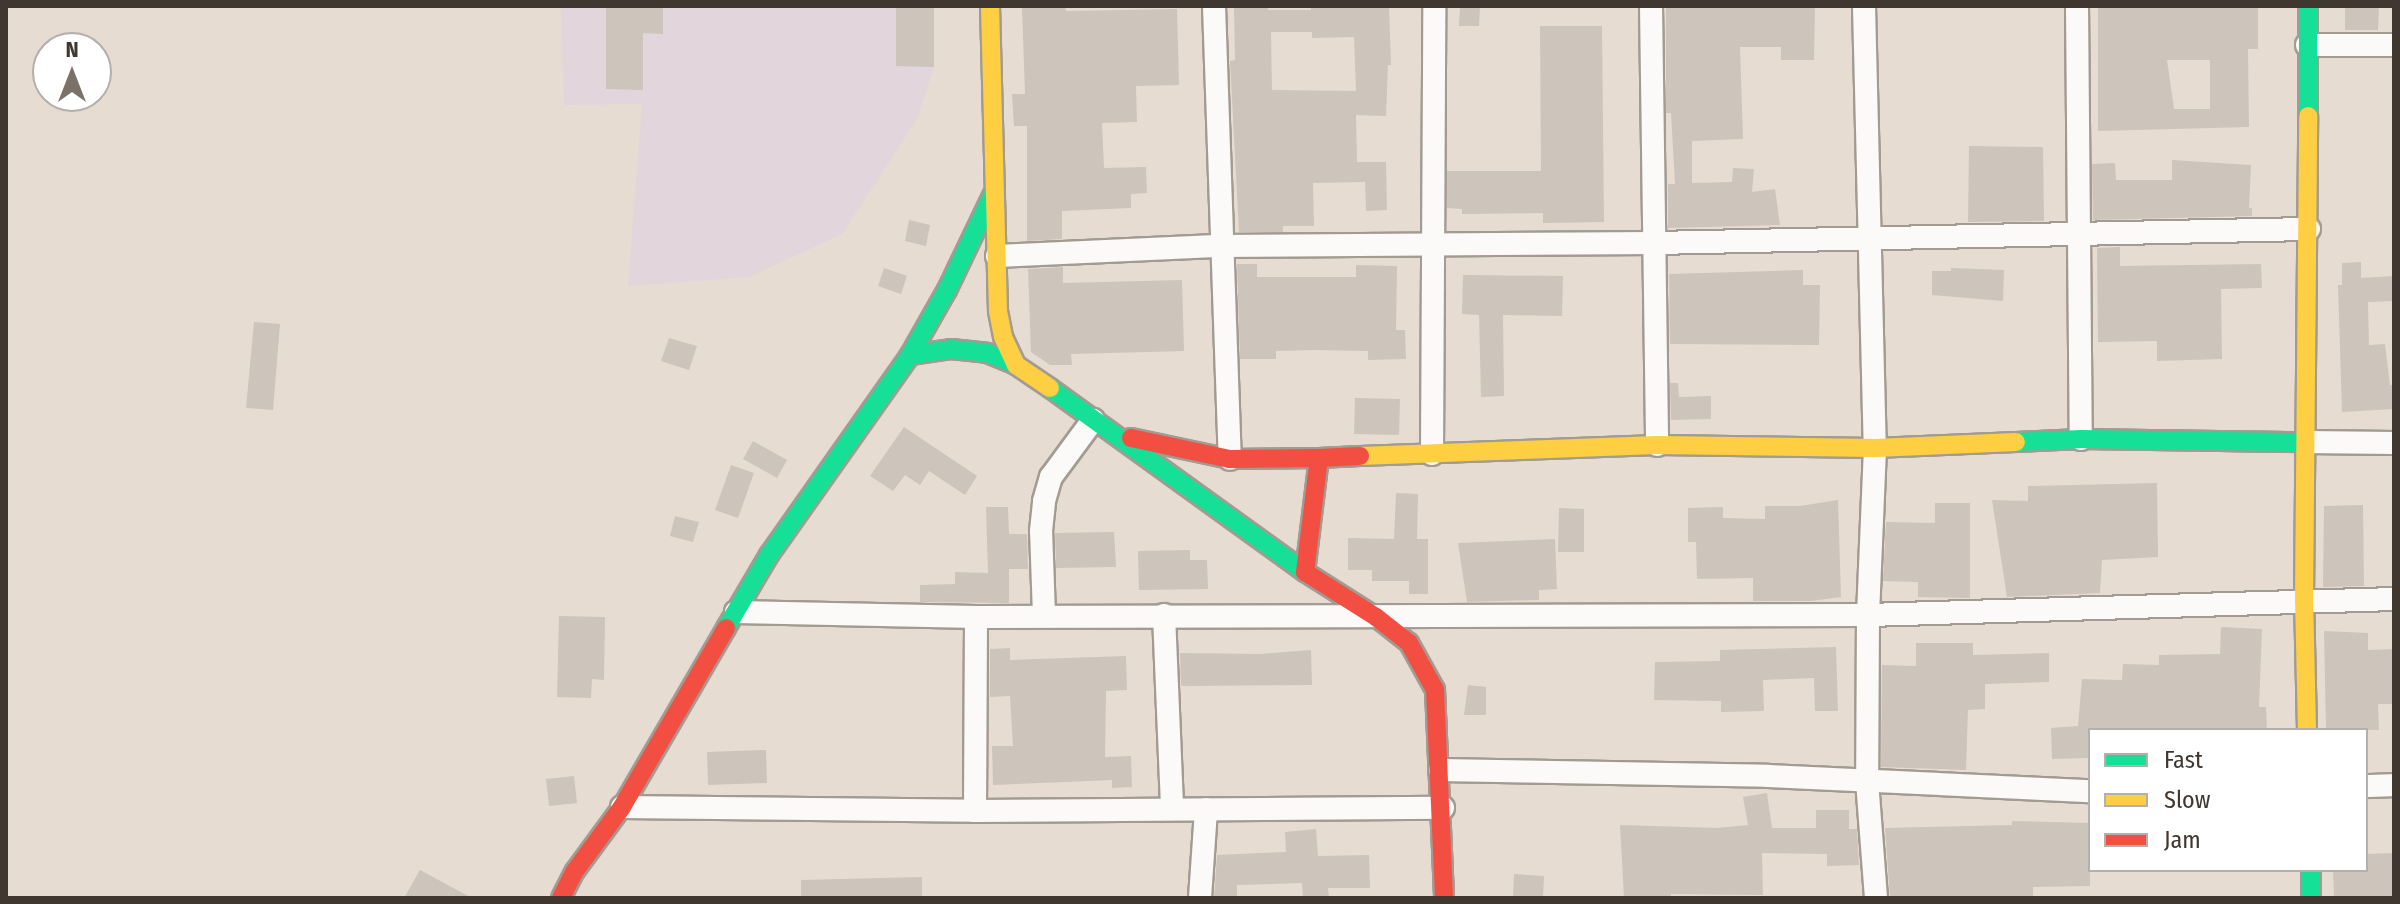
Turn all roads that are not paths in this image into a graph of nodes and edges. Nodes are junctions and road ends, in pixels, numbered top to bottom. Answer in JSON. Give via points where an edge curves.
{"nodes":[{"id":1,"x":990,"y":6,"type":"edge"},
{"id":2,"x":1214,"y":6,"type":"edge"},
{"id":3,"x":1434,"y":6,"type":"edge"},
{"id":4,"x":1651,"y":6,"type":"edge"},
{"id":5,"x":1864,"y":6,"type":"edge"},
{"id":6,"x":2077,"y":6,"type":"edge"},
{"id":7,"x":2308,"y":6,"type":"edge"},
{"id":8,"x":2307,"y":45,"type":"junction"},
{"id":9,"x":2394,"y":45,"type":"edge"},
{"id":10,"x":994,"y":192,"type":"junction"},
{"id":11,"x":2309,"y":229,"type":"junction"},
{"id":12,"x":2077,"y":233,"type":"junction"},
{"id":13,"x":1872,"y":240,"type":"junction"},
{"id":14,"x":1655,"y":243,"type":"junction"},
{"id":15,"x":1221,"y":246,"type":"junction"},
{"id":16,"x":1433,"y":246,"type":"junction"},
{"id":17,"x":997,"y":256,"type":"junction"},
{"id":18,"x":910,"y":355,"type":"junction"},
{"id":19,"x":1016,"y":365,"type":"junction"},
{"id":20,"x":1093,"y":420,"type":"junction"},
{"id":21,"x":1120,"y":435,"type":"junction"},
{"id":22,"x":2081,"y":439,"type":"junction"},
{"id":23,"x":2305,"y":442,"type":"junction"},
{"id":24,"x":2394,"y":443,"type":"edge"},
{"id":25,"x":1657,"y":445,"type":"junction"},
{"id":26,"x":1875,"y":448,"type":"junction"},
{"id":27,"x":1432,"y":454,"type":"junction"},
{"id":28,"x":1319,"y":458,"type":"junction"},
{"id":29,"x":1230,"y":459,"type":"junction"},
{"id":30,"x":1305,"y":572,"type":"junction"},
{"id":31,"x":2394,"y":599,"type":"edge"},
{"id":32,"x":2304,"y":600,"type":"junction"},
{"id":33,"x":736,"y":612,"type":"junction"},
{"id":34,"x":1044,"y":615,"type":"junction"},
{"id":35,"x":1164,"y":615,"type":"junction"},
{"id":36,"x":1868,"y":615,"type":"junction"},
{"id":37,"x":976,"y":617,"type":"junction"},
{"id":38,"x":1376,"y":617,"type":"junction"},
{"id":39,"x":2307,"y":728,"type":"edge"},
{"id":40,"x":1440,"y":770,"type":"junction"},
{"id":41,"x":1867,"y":781,"type":"junction"},
{"id":42,"x":2394,"y":785,"type":"edge"},
{"id":43,"x":2368,"y":786,"type":"edge"},
{"id":44,"x":2088,"y":791,"type":"edge"},
{"id":45,"x":622,"y":807,"type":"junction"},
{"id":46,"x":1443,"y":808,"type":"junction"},
{"id":47,"x":1172,"y":809,"type":"junction"},
{"id":48,"x":1206,"y":809,"type":"junction"},
{"id":49,"x":975,"y":811,"type":"junction"},
{"id":50,"x":575,"y":871,"type":"junction"},
{"id":51,"x":2311,"y":872,"type":"edge"},
{"id":52,"x":561,"y":898,"type":"edge"},
{"id":53,"x":576,"y":898,"type":"edge"},
{"id":54,"x":1200,"y":898,"type":"edge"},
{"id":55,"x":1444,"y":898,"type":"edge"},
{"id":56,"x":1876,"y":898,"type":"edge"},
{"id":57,"x":2311,"y":898,"type":"edge"}],
"edges":[{"from":1,"to":10,"type":"main road"},
{"from":2,"to":15,"type":"street"},
{"from":3,"to":16,"type":"street"},
{"from":4,"to":14,"type":"street"},
{"from":5,"to":13,"type":"street"},
{"from":6,"to":12,"type":"street"},
{"from":7,"to":8,"type":"main road"},
{"from":8,"to":9,"type":"street"},
{"from":8,"to":11,"type":"main road"},
{"from":10,"to":17,"type":"main road"},
{"from":10,"to":18,"type":"main road"},
{"from":11,"to":12,"type":"street"},
{"from":11,"to":23,"type":"main road"},
{"from":12,"to":13,"type":"street"},
{"from":12,"to":22,"type":"street"},
{"from":13,"to":14,"type":"street"},
{"from":13,"to":26,"type":"street"},
{"from":14,"to":16,"type":"street"},
{"from":14,"to":25,"type":"street"},
{"from":15,"to":16,"type":"street"},
{"from":15,"to":17,"type":"street"},
{"from":15,"to":29,"type":"street"},
{"from":16,"to":27,"type":"street"},
{"from":17,"to":19,"type":"main road","via":[[998,311]]},
{"from":18,"to":19,"type":"main road","via":[[951,349],[987,353]]},
{"from":18,"to":33,"type":"main road","via":[[769,555]]},
{"from":19,"to":20,"type":"main road"},
{"from":20,"to":21,"type":"main road"},
{"from":20,"to":34,"type":"street","via":[[1051,477],[1044,501]]},
{"from":21,"to":29,"type":"main road"},
{"from":21,"to":30,"type":"main road"},
{"from":22,"to":23,"type":"main road"},
{"from":22,"to":26,"type":"main road"},
{"from":23,"to":24,"type":"street"},
{"from":23,"to":32,"type":"main road"},
{"from":25,"to":26,"type":"main road"},
{"from":25,"to":27,"type":"main road"},
{"from":26,"to":36,"type":"street"},
{"from":27,"to":28,"type":"main road"},
{"from":28,"to":29,"type":"main road"},
{"from":28,"to":30,"type":"main road"},
{"from":30,"to":38,"type":"main road"},
{"from":31,"to":32,"type":"street"},
{"from":32,"to":36,"type":"street"},
{"from":32,"to":39,"type":"main road"},
{"from":33,"to":37,"type":"street"},
{"from":33,"to":45,"type":"main road"},
{"from":34,"to":35,"type":"street"},
{"from":34,"to":37,"type":"street"},
{"from":35,"to":38,"type":"street"},
{"from":35,"to":47,"type":"street"},
{"from":36,"to":38,"type":"street"},
{"from":36,"to":41,"type":"street"},
{"from":37,"to":49,"type":"street"},
{"from":38,"to":40,"type":"main road","via":[[1409,643],[1435,690]]},
{"from":40,"to":41,"type":"street"},
{"from":40,"to":46,"type":"main road"},
{"from":41,"to":44,"type":"street"},
{"from":41,"to":56,"type":"street"},
{"from":42,"to":43,"type":"street"},
{"from":45,"to":49,"type":"street"},
{"from":45,"to":50,"type":"main road"},
{"from":46,"to":48,"type":"street"},
{"from":46,"to":55,"type":"main road"},
{"from":47,"to":48,"type":"street"},
{"from":47,"to":49,"type":"street"},
{"from":48,"to":54,"type":"street"},
{"from":50,"to":52,"type":"main road"},
{"from":50,"to":53,"type":"street"},
{"from":51,"to":57,"type":"main road"}]}
